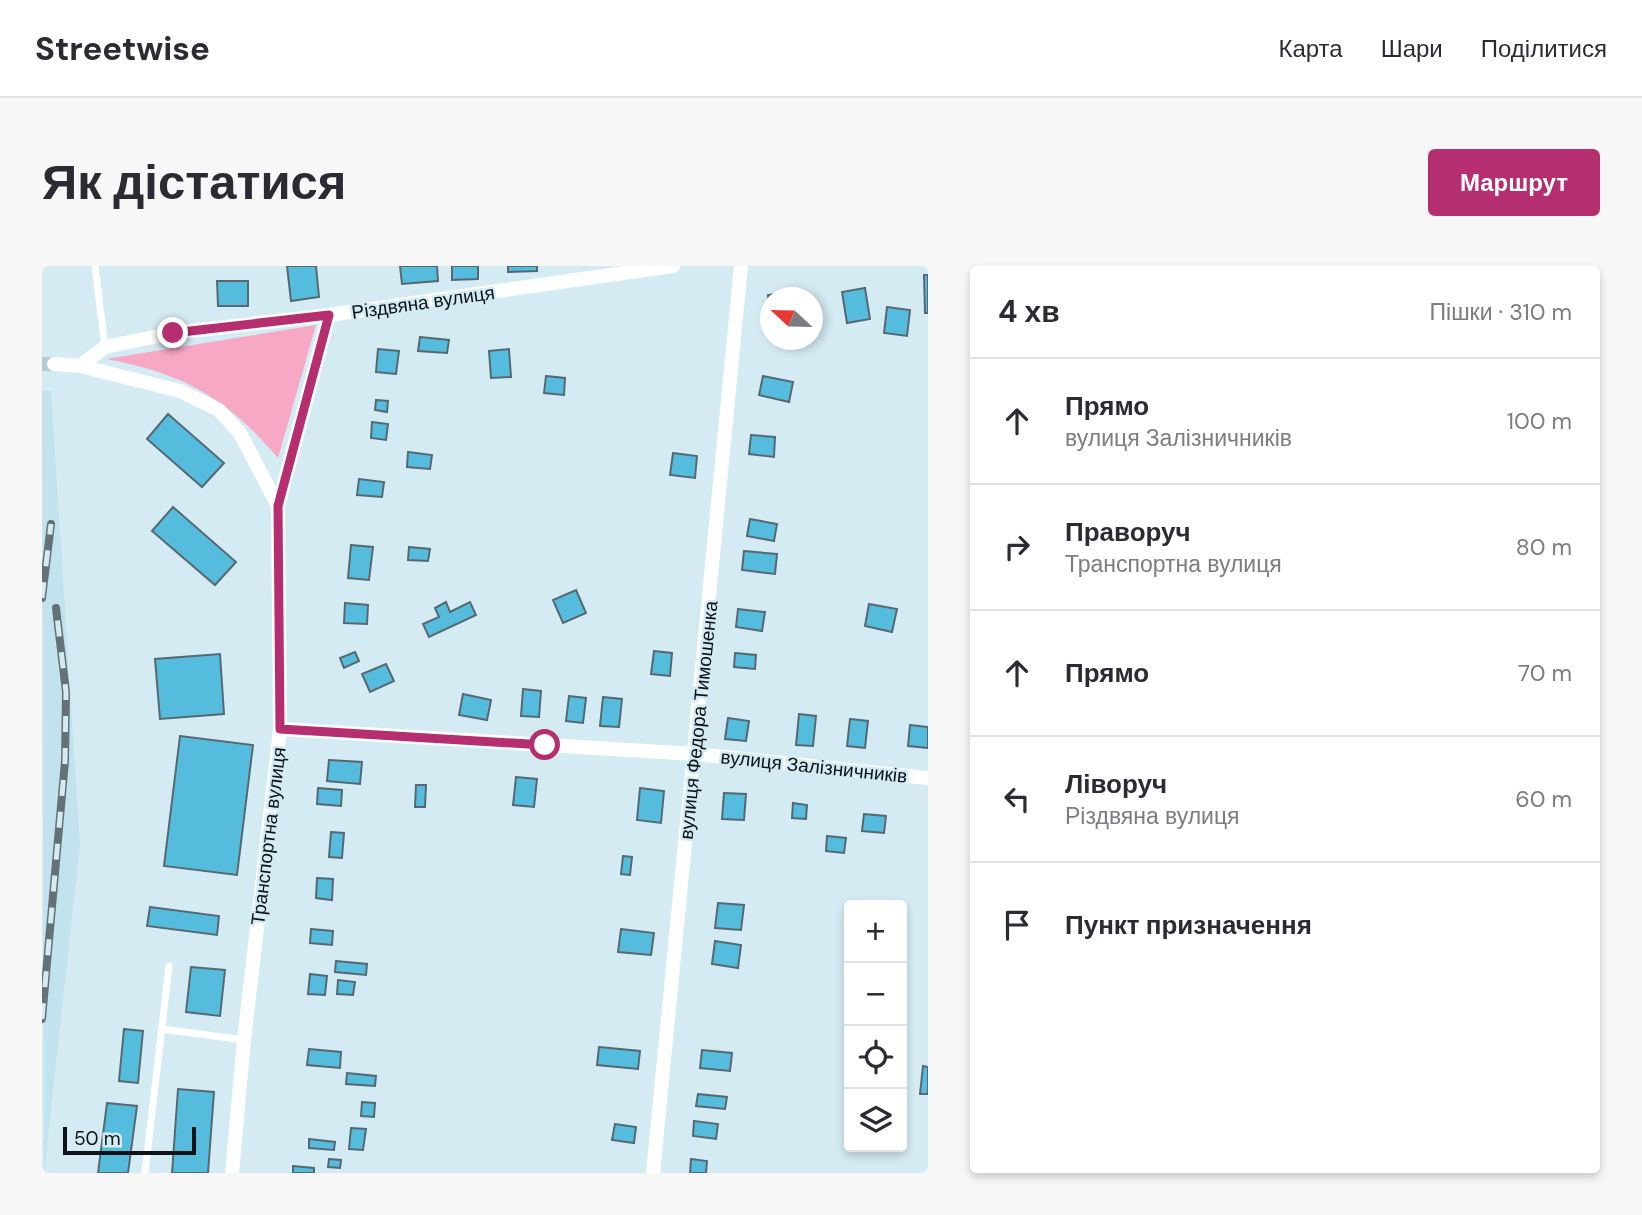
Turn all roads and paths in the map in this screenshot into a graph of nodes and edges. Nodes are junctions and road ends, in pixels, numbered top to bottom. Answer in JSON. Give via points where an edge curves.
{"nodes":[{"id":1,"x":95,"y":266,"type":"edge"},
{"id":2,"x":673,"y":266,"type":"edge"},
{"id":3,"x":741,"y":266,"type":"edge"},
{"id":4,"x":329,"y":315,"type":"junction"},
{"id":5,"x":105,"y":347,"type":"junction"},
{"id":6,"x":54,"y":364,"type":"tunnel mouth"},
{"id":7,"x":80,"y":366,"type":"junction"},
{"id":8,"x":278,"y":506,"type":"junction"},
{"id":9,"x":280,"y":729,"type":"junction"},
{"id":10,"x":695,"y":754,"type":"junction"},
{"id":11,"x":928,"y":778,"type":"edge"},
{"id":12,"x":169,"y":966,"type":"dead end"},
{"id":13,"x":162,"y":1029,"type":"junction"},
{"id":14,"x":244,"y":1040,"type":"junction"},
{"id":15,"x":145,"y":1173,"type":"edge"},
{"id":16,"x":232,"y":1173,"type":"edge"},
{"id":17,"x":653,"y":1173,"type":"edge"}],
"edges":[{"from":1,"to":5,"type":"lane"},
{"from":2,"to":4,"type":"street","name":"Різдвяна вулиця"},
{"from":3,"to":10,"type":"street","name":"вулиця Федора Тимошенка"},
{"from":4,"to":5,"type":"street","name":"Різдвяна вулиця","via":[[173,333]]},
{"from":4,"to":8,"type":"street"},
{"from":5,"to":7,"type":"street","name":"Різдвяна вулиця"},
{"from":6,"to":7,"type":"street"},
{"from":7,"to":8,"type":"street","name":"Транспортна вулиця","via":[[180,391],[219,410],[240,433]]},
{"from":8,"to":9,"type":"street","name":"Транспортна вулиця"},
{"from":9,"to":10,"type":"street","name":"вулиця Залізничників"},
{"from":9,"to":14,"type":"street","name":"Транспортна вулиця"},
{"from":10,"to":11,"type":"street","name":"вулиця Залізничників"},
{"from":10,"to":17,"type":"street","name":"вулиця Федора Тимошенка"},
{"from":12,"to":13,"type":"lane"},
{"from":13,"to":14,"type":"lane"},
{"from":13,"to":15,"type":"lane"},
{"from":14,"to":16,"type":"street","name":"Транспортна вулиця"}]}
